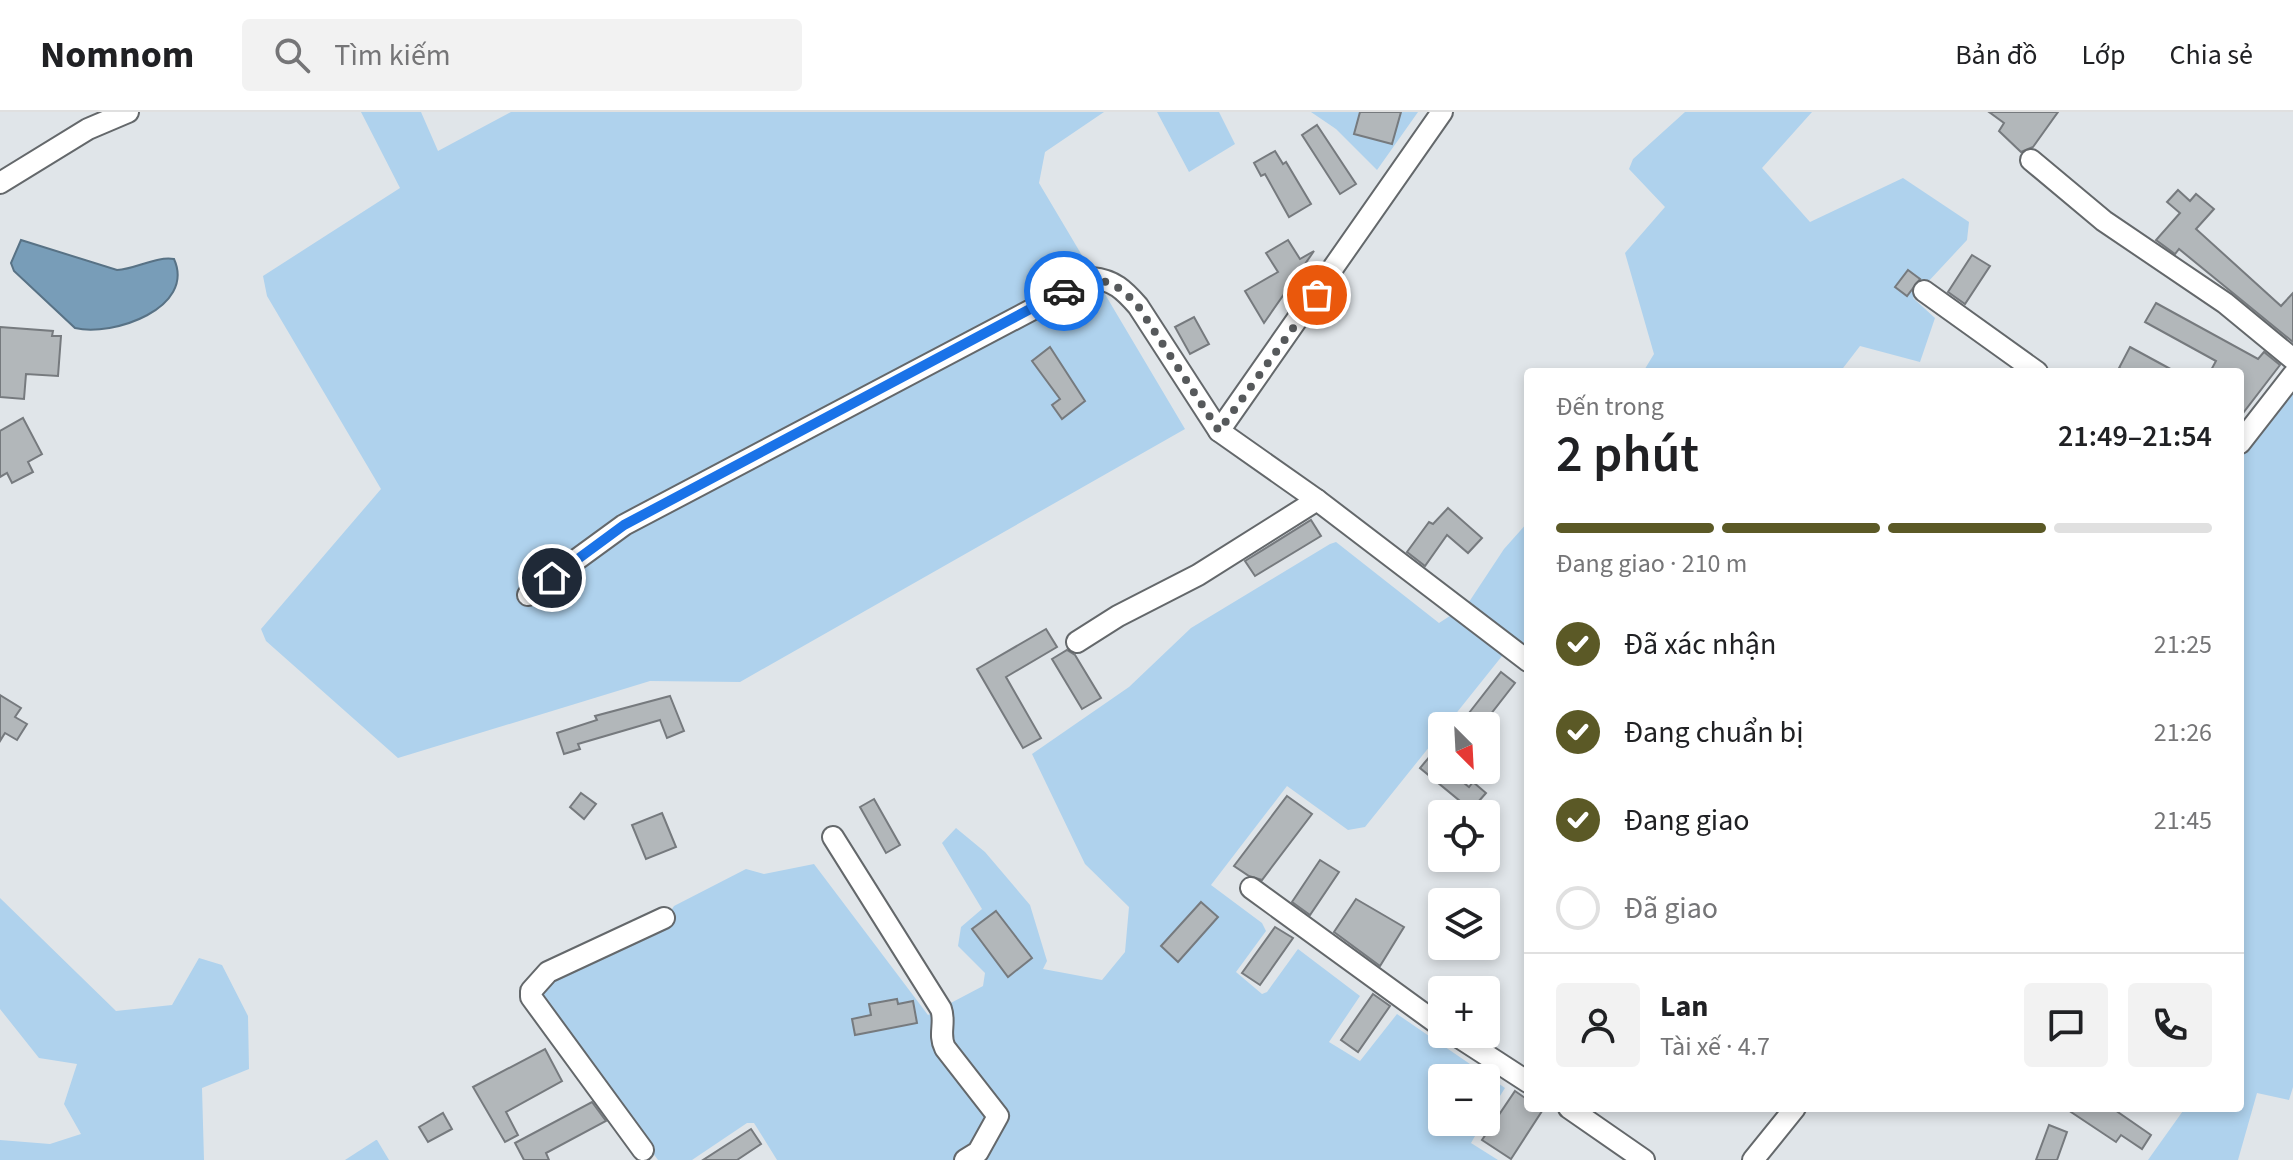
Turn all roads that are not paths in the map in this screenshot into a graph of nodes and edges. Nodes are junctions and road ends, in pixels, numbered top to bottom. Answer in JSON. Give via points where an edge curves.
{"nodes":[{"id":1,"x":128,"y":112,"type":"edge"},
{"id":2,"x":1442,"y":112,"type":"edge"},
{"id":3,"x":87,"y":121,"type":"edge"},
{"id":4,"x":2031,"y":160,"type":"dead end"},
{"id":5,"x":0,"y":183,"type":"edge"},
{"id":6,"x":1924,"y":291,"type":"dead end"},
{"id":7,"x":2293,"y":359,"type":"edge"},
{"id":8,"x":2031,"y":368,"type":"edge"},
{"id":9,"x":2293,"y":375,"type":"edge"},
{"id":10,"x":1219,"y":431,"type":"junction"},
{"id":11,"x":2244,"y":438,"type":"edge"},
{"id":12,"x":1317,"y":500,"type":"junction"},
{"id":13,"x":528,"y":595,"type":"dead end"},
{"id":14,"x":1077,"y":642,"type":"dead end"},
{"id":15,"x":1524,"y":658,"type":"edge"},
{"id":16,"x":833,"y":837,"type":"dead end"},
{"id":17,"x":1251,"y":888,"type":"dead end"},
{"id":18,"x":664,"y":918,"type":"dead end"},
{"id":19,"x":1428,"y":1017,"type":"edge"},
{"id":20,"x":1476,"y":1048,"type":"edge"},
{"id":21,"x":1524,"y":1079,"type":"edge"},
{"id":22,"x":1575,"y":1112,"type":"edge"},
{"id":23,"x":1792,"y":1112,"type":"edge"},
{"id":24,"x":640,"y":1157,"type":"edge"},
{"id":25,"x":965,"y":1160,"type":"edge"},
{"id":26,"x":1644,"y":1160,"type":"edge"},
{"id":27,"x":1753,"y":1160,"type":"edge"}],
"edges":[{"from":1,"to":3,"type":"street"},
{"from":2,"to":10,"type":"street"},
{"from":3,"to":5,"type":"street"},
{"from":4,"to":7,"type":"street","via":[[2104,221],[2225,303]]},
{"from":6,"to":8,"type":"street"},
{"from":9,"to":11,"type":"street"},
{"from":10,"to":12,"type":"street"},
{"from":10,"to":13,"type":"street","via":[[1138,306],[1123,289],[1092,278],[624,525]]},
{"from":12,"to":14,"type":"street"},
{"from":12,"to":15,"type":"street"},
{"from":16,"to":25,"type":"street","via":[[941,1009],[945,1048],[998,1116],[978,1152]]},
{"from":17,"to":19,"type":"street"},
{"from":18,"to":24,"type":"street","via":[[548,972],[531,991]]},
{"from":20,"to":21,"type":"street"},
{"from":22,"to":26,"type":"street"},
{"from":23,"to":27,"type":"street"}]}
